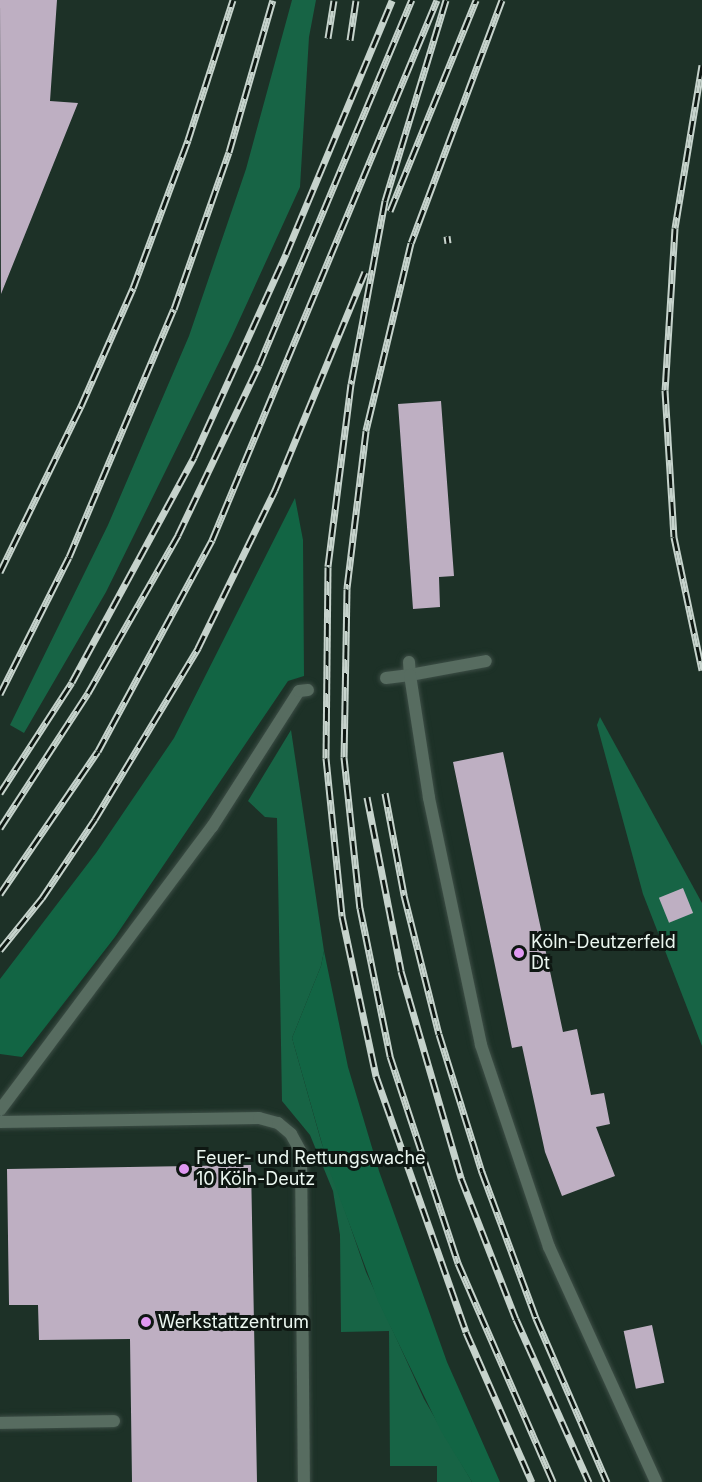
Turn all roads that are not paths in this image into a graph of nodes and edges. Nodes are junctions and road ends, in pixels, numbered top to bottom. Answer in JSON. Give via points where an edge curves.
{"nodes":[{"id":1,"x":486,"y":661,"type":"dead end"},
{"id":2,"x":410,"y":662,"type":"dead end"},
{"id":3,"x":410,"y":675,"type":"junction"},
{"id":4,"x":386,"y":678,"type":"dead end"},
{"id":5,"x":308,"y":690,"type":"dead end"},
{"id":6,"x":0,"y":1110,"type":"edge"},
{"id":7,"x":0,"y":1122,"type":"edge"},
{"id":8,"x":114,"y":1421,"type":"dead end"},
{"id":9,"x":0,"y":1423,"type":"edge"},
{"id":10,"x":304,"y":1482,"type":"edge"},
{"id":11,"x":656,"y":1482,"type":"edge"}],
"edges":[{"from":1,"to":3,"type":"lane"},
{"from":2,"to":3,"type":"lane"},
{"from":3,"to":4,"type":"lane"},
{"from":3,"to":11,"type":"lane","via":[[429,798],[481,1045],[549,1247]]},
{"from":5,"to":6,"type":"lane","via":[[299,691],[212,827]]},
{"from":7,"to":10,"type":"lane","via":[[259,1118],[278,1123],[291,1134],[301,1152]]},
{"from":8,"to":9,"type":"lane"}]}
